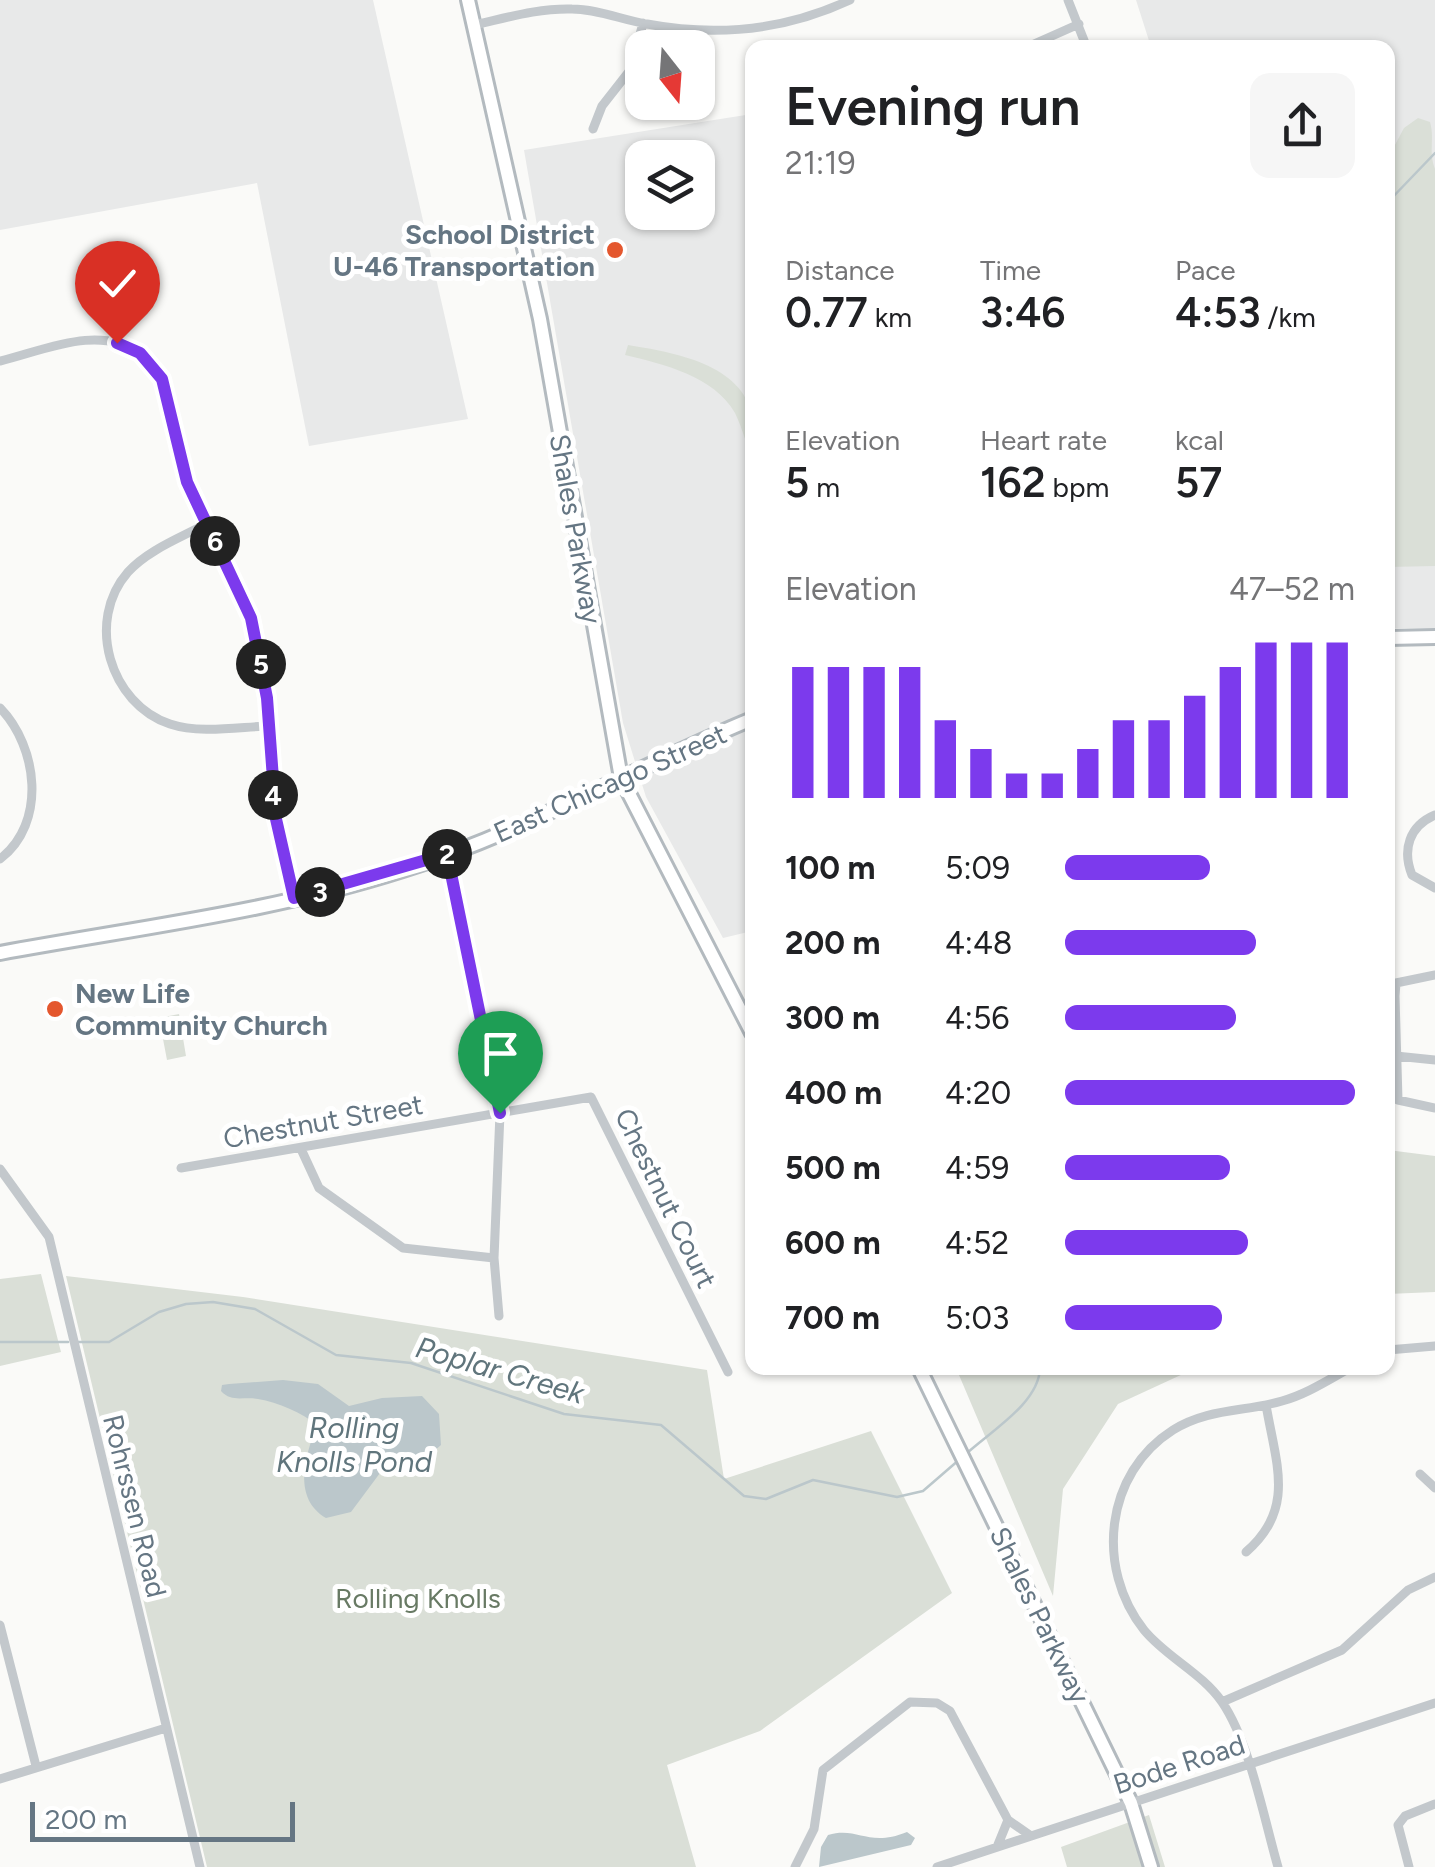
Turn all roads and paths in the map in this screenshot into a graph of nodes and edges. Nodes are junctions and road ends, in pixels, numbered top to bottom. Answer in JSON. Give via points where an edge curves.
{"nodes":[{"id":1,"x":468,"y":0,"type":"edge"},
{"id":2,"x":850,"y":0,"type":"edge"},
{"id":3,"x":1068,"y":0,"type":"edge"},
{"id":4,"x":556,"y":4,"type":"edge"},
{"id":5,"x":643,"y":24,"type":"junction"},
{"id":6,"x":1079,"y":24,"type":"junction"},
{"id":7,"x":474,"y":25,"type":"junction"},
{"id":8,"x":1043,"y":40,"type":"edge"},
{"id":9,"x":1084,"y":40,"type":"edge"},
{"id":10,"x":593,"y":129,"type":"dead end"},
{"id":11,"x":0,"y":361,"type":"edge"},
{"id":12,"x":206,"y":524,"type":"junction"},
{"id":13,"x":1395,"y":638,"type":"edge"},
{"id":14,"x":1435,"y":638,"type":"edge"},
{"id":15,"x":0,"y":708,"type":"edge"},
{"id":16,"x":745,"y":721,"type":"edge"},
{"id":17,"x":269,"y":726,"type":"junction"},
{"id":18,"x":620,"y":778,"type":"junction"},
{"id":19,"x":1435,"y":814,"type":"edge"},
{"id":20,"x":447,"y":854,"type":"junction"},
{"id":21,"x":0,"y":860,"type":"edge"},
{"id":22,"x":1435,"y":888,"type":"edge"},
{"id":23,"x":294,"y":898,"type":"junction"},
{"id":24,"x":0,"y":953,"type":"edge"},
{"id":25,"x":1435,"y":976,"type":"edge"},
{"id":26,"x":1395,"y":986,"type":"edge"},
{"id":27,"x":745,"y":1020,"type":"edge"},
{"id":28,"x":1395,"y":1022,"type":"edge"},
{"id":29,"x":1396,"y":1056,"type":"junction"},
{"id":30,"x":1435,"y":1060,"type":"edge"},
{"id":31,"x":591,"y":1098,"type":"joint"},
{"id":32,"x":1435,"y":1108,"type":"edge"},
{"id":33,"x":500,"y":1113,"type":"junction"},
{"id":34,"x":301,"y":1149,"type":"junction"},
{"id":35,"x":0,"y":1168,"type":"edge"},
{"id":36,"x":181,"y":1168,"type":"dead end"},
{"id":37,"x":494,"y":1258,"type":"junction"},
{"id":38,"x":499,"y":1316,"type":"dead end"},
{"id":39,"x":1435,"y":1346,"type":"edge"},
{"id":40,"x":1395,"y":1349,"type":"edge"},
{"id":41,"x":728,"y":1372,"type":"dead end"},
{"id":42,"x":922,"y":1375,"type":"edge"},
{"id":43,"x":1338,"y":1375,"type":"edge"},
{"id":44,"x":1266,"y":1405,"type":"junction"},
{"id":45,"x":1420,"y":1474,"type":"dead end"},
{"id":46,"x":1435,"y":1488,"type":"edge"},
{"id":47,"x":1246,"y":1552,"type":"dead end"},
{"id":48,"x":1435,"y":1577,"type":"edge"},
{"id":49,"x":0,"y":1625,"type":"edge"},
{"id":50,"x":1222,"y":1702,"type":"junction"},
{"id":51,"x":1435,"y":1703,"type":"edge"},
{"id":52,"x":166,"y":1728,"type":"junction"},
{"id":53,"x":36,"y":1766,"type":"junction"},
{"id":54,"x":1248,"y":1766,"type":"junction"},
{"id":55,"x":0,"y":1779,"type":"edge"},
{"id":56,"x":1132,"y":1803,"type":"junction"},
{"id":57,"x":1435,"y":1804,"type":"edge"},
{"id":58,"x":1008,"y":1820,"type":"junction"},
{"id":59,"x":1031,"y":1836,"type":"junction"},
{"id":60,"x":997,"y":1847,"type":"junction"},
{"id":61,"x":200,"y":1867,"type":"edge"},
{"id":62,"x":795,"y":1867,"type":"edge"},
{"id":63,"x":936,"y":1867,"type":"edge"},
{"id":64,"x":1150,"y":1867,"type":"edge"},
{"id":65,"x":1278,"y":1867,"type":"edge"},
{"id":66,"x":1410,"y":1867,"type":"edge"}],
"edges":[{"from":1,"to":7,"type":"street","name":"Shales Parkway"},
{"from":2,"to":5,"type":"street","via":[[742,30]]},
{"from":3,"to":6,"type":"street"},
{"from":4,"to":5,"type":"street"},
{"from":4,"to":7,"type":"street"},
{"from":5,"to":10,"type":"street","via":[[631,69]]},
{"from":6,"to":8,"type":"street"},
{"from":6,"to":9,"type":"street"},
{"from":7,"to":18,"type":"street","name":"Shales Parkway","via":[[540,319]]},
{"from":11,"to":12,"type":"street","via":[[88,340],[140,353],[169,394],[187,482]]},
{"from":12,"to":17,"type":"street","via":[[251,618]]},
{"from":12,"to":17,"type":"street","via":[[128,572],[108,617],[110,659],[124,690],[156,718],[189,728]]},
{"from":13,"to":14,"type":"street"},
{"from":15,"to":21,"type":"street","via":[[23,739],[32,790],[19,841]]},
{"from":16,"to":18,"type":"street","name":"East Chicago Street"},
{"from":17,"to":23,"type":"street","via":[[276,819]]},
{"from":18,"to":20,"type":"street","name":"East Chicago Street"},
{"from":18,"to":27,"type":"street","name":"Shales Parkway"},
{"from":19,"to":22,"type":"street","via":[[1418,824],[1408,842],[1409,868]]},
{"from":20,"to":23,"type":"street","name":"East Chicago Street"},
{"from":20,"to":33,"type":"street"},
{"from":23,"to":24,"type":"street","name":"East Chicago Street"},
{"from":25,"to":26,"type":"street"},
{"from":28,"to":29,"type":"street"},
{"from":29,"to":30,"type":"street"},
{"from":29,"to":32,"type":"street","via":[[1398,1100]]},
{"from":31,"to":33,"type":"street","name":"Chestnut Street"},
{"from":31,"to":41,"type":"street","name":"Chestnut Court"},
{"from":33,"to":34,"type":"street","name":"Chestnut Street"},
{"from":33,"to":37,"type":"street"},
{"from":34,"to":36,"type":"street","name":"Chestnut Street"},
{"from":34,"to":37,"type":"street","via":[[319,1188],[403,1248]]},
{"from":35,"to":52,"type":"street","name":"Rohrssen Road","via":[[49,1236]]},
{"from":37,"to":38,"type":"street"},
{"from":39,"to":40,"type":"street"},
{"from":42,"to":56,"type":"street","name":"Shales Parkway"},
{"from":43,"to":44,"type":"street"},
{"from":44,"to":47,"type":"street","via":[[1278,1507],[1271,1528]]},
{"from":44,"to":50,"type":"street","via":[[1204,1415],[1169,1432],[1129,1477],[1114,1521],[1114,1566],[1133,1614]]},
{"from":45,"to":46,"type":"street"},
{"from":48,"to":50,"type":"street","via":[[1408,1590],[1342,1650]]},
{"from":49,"to":53,"type":"street"},
{"from":50,"to":54,"type":"street"},
{"from":51,"to":54,"type":"street","name":"Bode Road"},
{"from":52,"to":53,"type":"street"},
{"from":52,"to":61,"type":"street","name":"Rohrssen Road"},
{"from":53,"to":55,"type":"street"},
{"from":54,"to":56,"type":"street","name":"Bode Road"},
{"from":54,"to":65,"type":"street"},
{"from":56,"to":59,"type":"street","name":"Bode Road"},
{"from":56,"to":64,"type":"street","name":"Shales Parkway"},
{"from":57,"to":66,"type":"street","via":[[1398,1824]]},
{"from":58,"to":59,"type":"street"},
{"from":58,"to":60,"type":"street"},
{"from":58,"to":62,"type":"street","via":[[950,1712],[937,1702],[910,1702],[823,1770],[814,1830]]},
{"from":59,"to":60,"type":"street","name":"Bode Road"},
{"from":60,"to":63,"type":"street","name":"Bode Road"}]}
